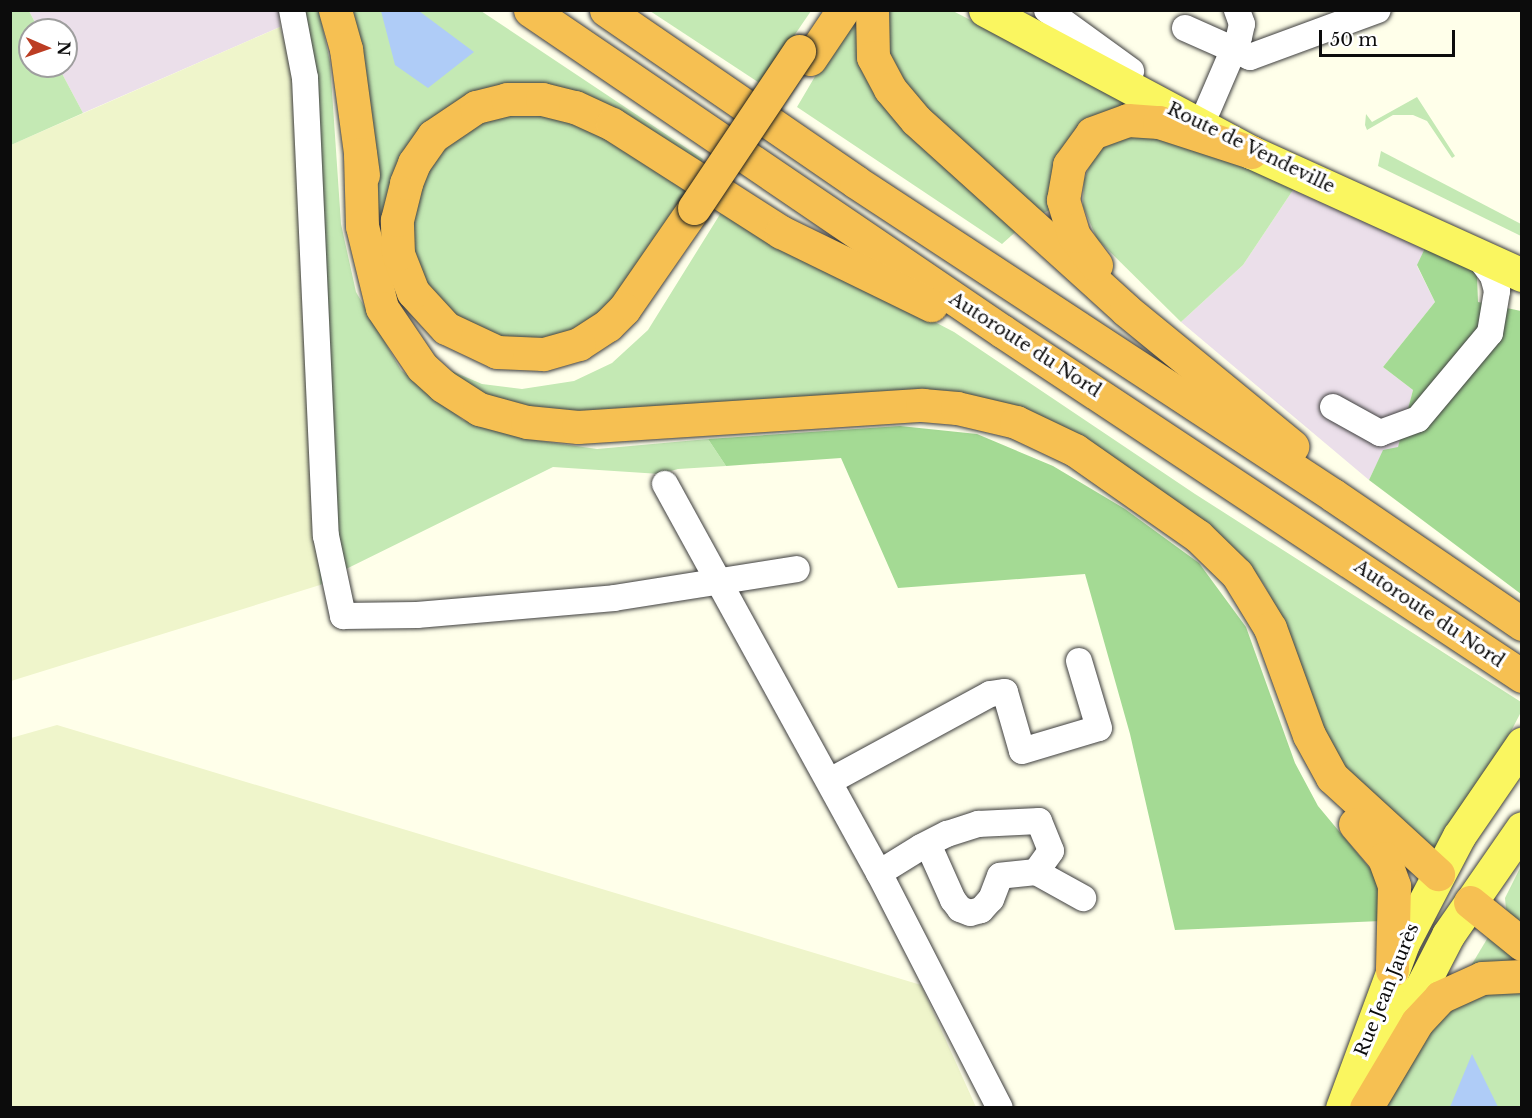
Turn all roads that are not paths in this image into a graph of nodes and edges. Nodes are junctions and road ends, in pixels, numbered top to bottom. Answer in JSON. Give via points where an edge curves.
{"nodes":[{"id":1,"x":292,"y":10,"type":"edge"},
{"id":2,"x":335,"y":10,"type":"edge"},
{"id":3,"x":530,"y":10,"type":"edge"},
{"id":4,"x":606,"y":10,"type":"edge"},
{"id":5,"x":826,"y":10,"type":"edge"},
{"id":6,"x":843,"y":10,"type":"edge"},
{"id":7,"x":872,"y":10,"type":"edge"},
{"id":8,"x":985,"y":10,"type":"edge"},
{"id":9,"x":1022,"y":10,"type":"edge"},
{"id":10,"x":1047,"y":10,"type":"edge"},
{"id":11,"x":1237,"y":10,"type":"edge"},
{"id":12,"x":1378,"y":10,"type":"edge"},
{"id":13,"x":1185,"y":28,"type":"dead end"},
{"id":14,"x":1233,"y":52,"type":"junction"},
{"id":15,"x":804,"y":55,"type":"junction"},
{"id":16,"x":1131,"y":71,"type":"junction"},
{"id":17,"x":1208,"y":109,"type":"junction"},
{"id":18,"x":1251,"y":152,"type":"junction"},
{"id":19,"x":360,"y":154,"type":"junction"},
{"id":20,"x":700,"y":211,"type":"junction"},
{"id":21,"x":1474,"y":251,"type":"junction"},
{"id":22,"x":1521,"y":252,"type":"edge"},
{"id":23,"x":1521,"y":275,"type":"edge"},
{"id":24,"x":1138,"y":320,"type":"junction"},
{"id":25,"x":1002,"y":331,"type":"junction"},
{"id":26,"x":1333,"y":407,"type":"dead end"},
{"id":27,"x":665,"y":484,"type":"dead end"},
{"id":28,"x":1333,"y":495,"type":"junction"},
{"id":29,"x":797,"y":569,"type":"dead end"},
{"id":30,"x":719,"y":584,"type":"junction"},
{"id":31,"x":1521,"y":624,"type":"edge"},
{"id":32,"x":1078,"y":661,"type":"dead end"},
{"id":33,"x":1521,"y":676,"type":"edge"},
{"id":34,"x":1521,"y":744,"type":"edge"},
{"id":35,"x":1521,"y":750,"type":"edge"},
{"id":36,"x":830,"y":781,"type":"junction"},
{"id":37,"x":1342,"y":789,"type":"junction"},
{"id":38,"x":1521,"y":828,"type":"edge"},
{"id":39,"x":928,"y":844,"type":"junction"},
{"id":40,"x":1036,"y":872,"type":"junction"},
{"id":41,"x":879,"y":873,"type":"junction"},
{"id":42,"x":1438,"y":874,"type":"junction"},
{"id":43,"x":1083,"y":898,"type":"dead end"},
{"id":44,"x":1470,"y":902,"type":"junction"},
{"id":45,"x":1521,"y":944,"type":"edge"},
{"id":46,"x":1392,"y":970,"type":"junction"},
{"id":47,"x":1521,"y":976,"type":"edge"},
{"id":48,"x":1000,"y":1107,"type":"edge"},
{"id":49,"x":1342,"y":1107,"type":"edge"},
{"id":50,"x":1366,"y":1107,"type":"edge"}],
"edges":[{"from":1,"to":30,"type":"street","via":[[305,78],[327,544],[343,616],[535,606]]},
{"from":2,"to":19,"type":"highway","via":[[346,50]]},
{"from":3,"to":25,"type":"highway","name":"Autoroute du Nord"},
{"from":4,"to":28,"type":"highway","via":[[866,189]]},
{"from":5,"to":15,"type":"highway"},
{"from":6,"to":15,"type":"highway"},
{"from":7,"to":24,"type":"highway","via":[[873,57],[890,89],[916,120]]},
{"from":8,"to":18,"type":"main road","name":"Route de Vendeville"},
{"from":9,"to":16,"type":"main road","name":"Route de Vendeville"},
{"from":10,"to":16,"type":"street"},
{"from":11,"to":14,"type":"street","via":[[1241,30]]},
{"from":12,"to":14,"type":"street","via":[[1266,54],[1250,57]]},
{"from":13,"to":14,"type":"street"},
{"from":14,"to":17,"type":"street"},
{"from":15,"to":20,"type":"highway","bridge":true},
{"from":16,"to":17,"type":"main road","name":"Route de Vendeville"},
{"from":17,"to":22,"type":"main road","name":"Route de Vendeville"},
{"from":18,"to":21,"type":"main road","name":"Route de Vendeville"},
{"from":18,"to":24,"type":"highway","via":[[1159,122],[1128,120],[1092,133],[1077,148],[1065,184],[1066,216],[1086,253],[1130,299]]},
{"from":19,"to":20,"type":"highway","via":[[380,255],[402,305],[439,345],[468,362],[504,372],[567,368],[616,341],[640,318]]},
{"from":19,"to":37,"type":"highway","via":[[362,226],[382,308],[407,349],[460,398],[506,418],[553,426],[603,427],[922,405],[987,413],[1046,434],[1167,513],[1205,542],[1237,574],[1270,628],[1309,735]]},
{"from":20,"to":25,"type":"highway","via":[[608,326],[579,344],[543,354],[497,352],[446,328],[413,292],[398,254],[397,220],[406,183],[419,153],[433,136],[476,108],[507,99],[542,99],[575,107],[612,124],[782,232],[914,295],[978,334]]},
{"from":21,"to":23,"type":"main road","name":"Route de Vendeville"},
{"from":21,"to":26,"type":"street","via":[[1493,276],[1497,291],[1490,333],[1418,419],[1380,433]]},
{"from":24,"to":28,"type":"highway","via":[[1322,468]]},
{"from":25,"to":33,"type":"highway","name":"Autoroute du Nord"},
{"from":27,"to":30,"type":"street"},
{"from":28,"to":31,"type":"highway"},
{"from":29,"to":30,"type":"street"},
{"from":30,"to":36,"type":"street","via":[[738,610]]},
{"from":32,"to":36,"type":"street","via":[[1099,728],[1023,751],[1005,692],[990,694]]},
{"from":34,"to":42,"type":"main road","name":"Rue Jean Jaurès"},
{"from":35,"to":44,"type":"main road","via":[[1467,862]]},
{"from":36,"to":41,"type":"street"},
{"from":37,"to":42,"type":"highway"},
{"from":37,"to":46,"type":"highway","via":[[1342,810],[1375,846],[1394,886]]},
{"from":38,"to":44,"type":"main road","name":"Rue Jean Jaurès"},
{"from":39,"to":40,"type":"street","via":[[953,900],[970,913],[981,910],[991,899],[1000,876]]},
{"from":39,"to":40,"type":"street","via":[[978,824],[1039,821],[1051,851]]},
{"from":39,"to":41,"type":"street"},
{"from":40,"to":43,"type":"street"},
{"from":41,"to":48,"type":"street"},
{"from":42,"to":44,"type":"main road"},
{"from":42,"to":46,"type":"main road","name":"Rue Jean Jaurès"},
{"from":44,"to":45,"type":"highway"},
{"from":44,"to":50,"type":"main road","name":"Rue Jean Jaurès","via":[[1412,998]]},
{"from":46,"to":49,"type":"main road","name":"Rue Jean Jaurès"},
{"from":47,"to":50,"type":"highway","via":[[1482,978],[1440,997],[1417,1022]]}]}
